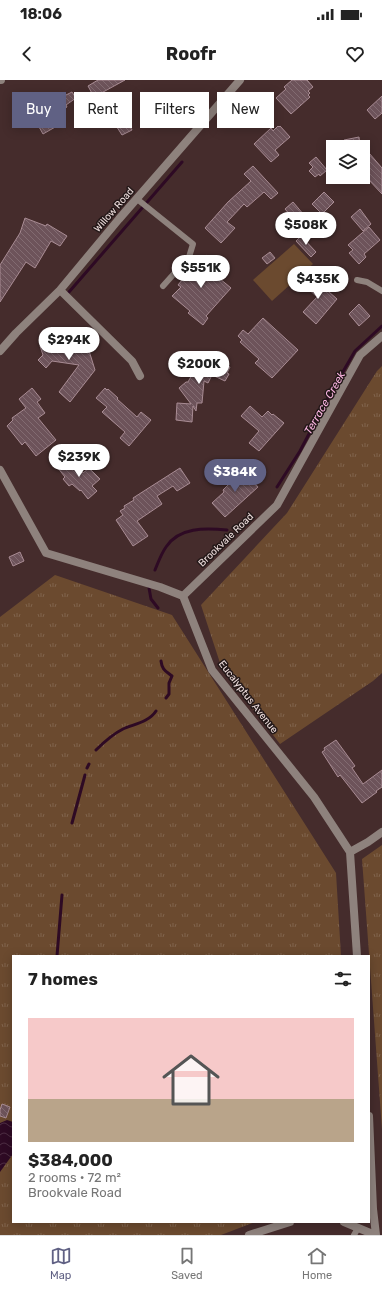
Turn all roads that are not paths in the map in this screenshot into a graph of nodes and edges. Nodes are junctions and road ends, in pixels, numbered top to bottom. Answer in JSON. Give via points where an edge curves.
{"nodes":[{"id":1,"x":240,"y":80,"type":"edge"},
{"id":2,"x":138,"y":200,"type":"junction"},
{"id":3,"x":357,"y":280,"type":"dead end"},
{"id":4,"x":163,"y":286,"type":"dead end"},
{"id":5,"x":60,"y":290,"type":"junction"},
{"id":6,"x":382,"y":291,"type":"edge"},
{"id":7,"x":382,"y":336,"type":"edge"},
{"id":8,"x":0,"y":351,"type":"edge"},
{"id":9,"x":140,"y":376,"type":"dead end"},
{"id":10,"x":0,"y":470,"type":"edge"},
{"id":11,"x":183,"y":596,"type":"junction"},
{"id":12,"x":382,"y":832,"type":"edge"},
{"id":13,"x":350,"y":852,"type":"junction"},
{"id":14,"x":357,"y":955,"type":"edge"},
{"id":15,"x":370,"y":1143,"type":"edge"},
{"id":16,"x":287,"y":1223,"type":"edge"},
{"id":17,"x":345,"y":1223,"type":"edge"},
{"id":18,"x":356,"y":1231,"type":"edge"},
{"id":19,"x":249,"y":1235,"type":"edge"},
{"id":20,"x":376,"y":1235,"type":"edge"}],
"edges":[{"from":1,"to":2,"type":"street","name":"Willow Road"},
{"from":2,"to":4,"type":"lane","via":[[193,244],[189,257]]},
{"from":2,"to":5,"type":"street","name":"Willow Road"},
{"from":3,"to":6,"type":"lane","via":[[367,282]]},
{"from":5,"to":8,"type":"street","name":"Willow Road"},
{"from":5,"to":9,"type":"street","via":[[132,361]]},
{"from":7,"to":11,"type":"street","name":"Brookvale Road","via":[[360,354],[277,504]]},
{"from":10,"to":11,"type":"street","via":[[46,553]]},
{"from":11,"to":13,"type":"street","name":"Eucalyptus Avenue","via":[[212,670],[314,797]]},
{"from":12,"to":13,"type":"street"},
{"from":13,"to":14,"type":"street","name":"Eucalyptus Avenue"},
{"from":15,"to":20,"type":"street"},
{"from":16,"to":19,"type":"street"},
{"from":17,"to":18,"type":"street"},
{"from":18,"to":20,"type":"street"}]}
